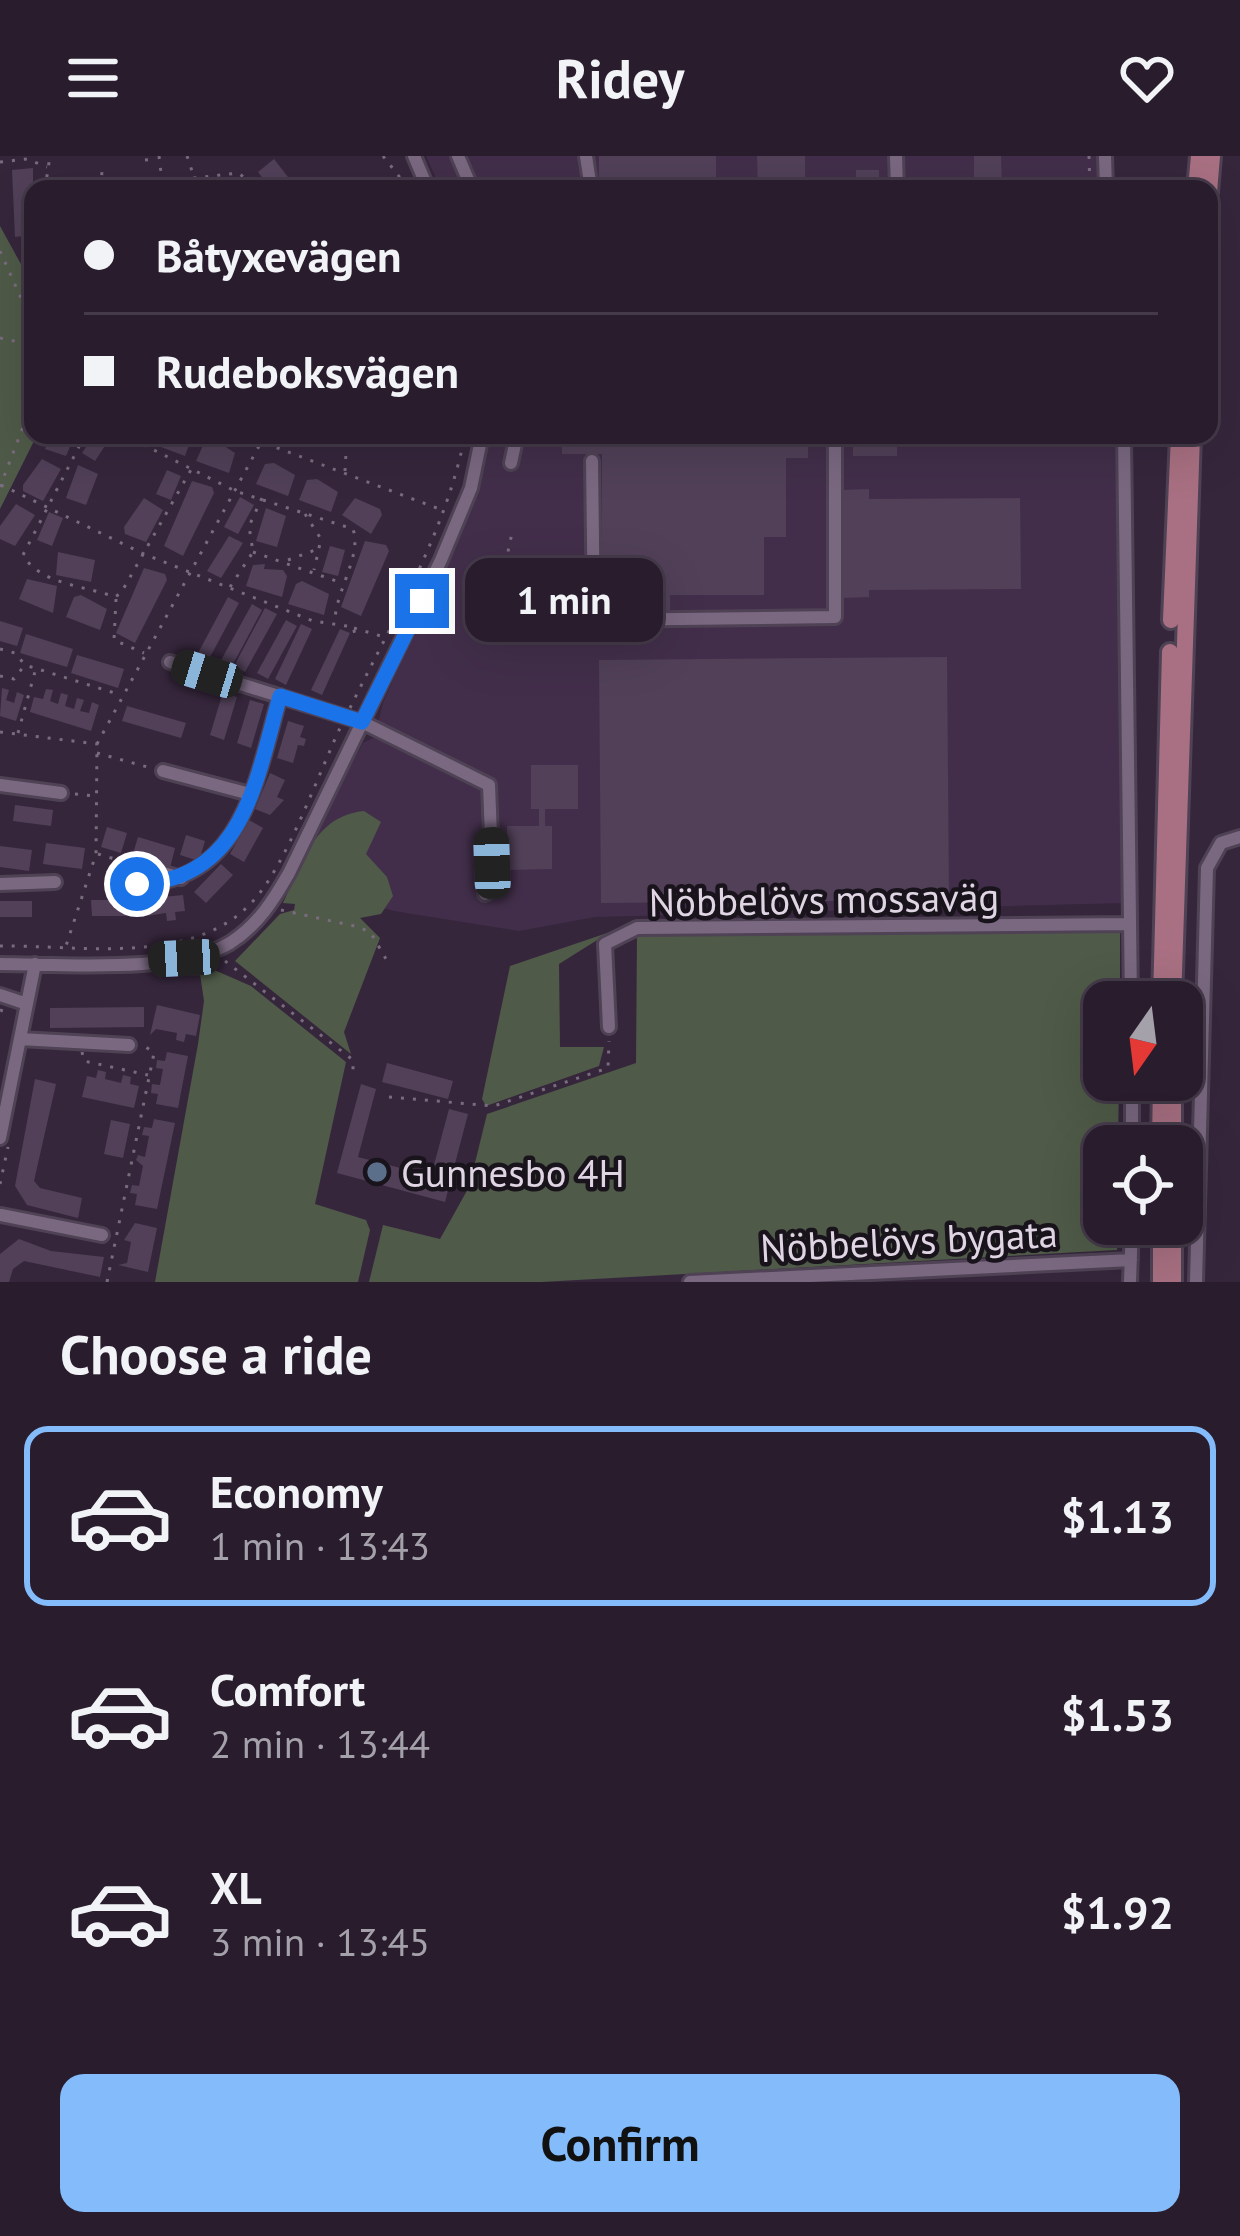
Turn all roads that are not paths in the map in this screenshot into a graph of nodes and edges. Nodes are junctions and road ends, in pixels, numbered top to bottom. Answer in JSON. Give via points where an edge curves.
{"nodes":[{"id":1,"x":480,"y":444,"type":"edge"},
{"id":2,"x":515,"y":444,"type":"edge"},
{"id":3,"x":835,"y":444,"type":"edge"},
{"id":4,"x":1124,"y":444,"type":"edge"},
{"id":5,"x":1179,"y":444,"type":"edge"},
{"id":6,"x":1192,"y":444,"type":"edge"},
{"id":7,"x":592,"y":460,"type":"tunnel mouth"},
{"id":8,"x":511,"y":463,"type":"dead end"},
{"id":9,"x":170,"y":662,"type":"dead end"},
{"id":10,"x":280,"y":696,"type":"junction"},
{"id":11,"x":362,"y":722,"type":"junction"},
{"id":12,"x":164,"y":771,"type":"road end"},
{"id":13,"x":0,"y":785,"type":"edge"},
{"id":14,"x":61,"y":793,"type":"road end"},
{"id":15,"x":250,"y":794,"type":"junction"},
{"id":16,"x":1240,"y":836,"type":"edge"},
{"id":17,"x":128,"y":862,"type":"road end"},
{"id":18,"x":55,"y":882,"type":"road end"},
{"id":19,"x":0,"y":884,"type":"edge"},
{"id":20,"x":484,"y":894,"type":"dead end"},
{"id":21,"x":1130,"y":924,"type":"junction"},
{"id":22,"x":0,"y":964,"type":"edge"},
{"id":23,"x":35,"y":964,"type":"junction"},
{"id":24,"x":1131,"y":981,"type":"edge"},
{"id":25,"x":1162,"y":981,"type":"edge"},
{"id":26,"x":1174,"y":981,"type":"edge"},
{"id":27,"x":0,"y":995,"type":"edge"},
{"id":28,"x":27,"y":1004,"type":"junction"},
{"id":29,"x":609,"y":1027,"type":"road end"},
{"id":30,"x":20,"y":1039,"type":"junction"},
{"id":31,"x":129,"y":1045,"type":"road end"},
{"id":32,"x":7,"y":1068,"type":"edge"},
{"id":33,"x":0,"y":1138,"type":"edge"},
{"id":34,"x":0,"y":1214,"type":"edge"},
{"id":35,"x":102,"y":1235,"type":"dead end"},
{"id":36,"x":1131,"y":1245,"type":"edge"},
{"id":37,"x":1161,"y":1245,"type":"edge"},
{"id":38,"x":1173,"y":1245,"type":"edge"},
{"id":39,"x":1131,"y":1260,"type":"junction"},
{"id":40,"x":690,"y":1282,"type":"edge"},
{"id":41,"x":1130,"y":1282,"type":"edge"},
{"id":42,"x":1161,"y":1282,"type":"edge"},
{"id":43,"x":1173,"y":1282,"type":"edge"},
{"id":44,"x":1196,"y":1282,"type":"edge"}],
"edges":[{"from":1,"to":11,"type":"street","via":[[460,518]]},
{"from":2,"to":8,"type":"street"},
{"from":3,"to":7,"type":"street","via":[[835,617],[594,620]]},
{"from":4,"to":21,"type":"street"},
{"from":5,"to":25,"type":"main road"},
{"from":6,"to":26,"type":"main road"},
{"from":9,"to":10,"type":"street"},
{"from":10,"to":11,"type":"street"},
{"from":10,"to":15,"type":"street"},
{"from":11,"to":20,"type":"street","via":[[489,785],[493,888]]},
{"from":11,"to":23,"type":"street","via":[[289,873],[247,930],[184,958]]},
{"from":12,"to":15,"type":"street"},
{"from":13,"to":14,"type":"street"},
{"from":15,"to":17,"type":"street","via":[[216,856],[181,878],[127,883]]},
{"from":16,"to":44,"type":"street","via":[[1221,843],[1207,868]]},
{"from":18,"to":19,"type":"street"},
{"from":21,"to":24,"type":"street"},
{"from":21,"to":29,"type":"street","name":"Nöbbelövs mossaväg","via":[[637,928],[605,944]]},
{"from":22,"to":23,"type":"street"},
{"from":23,"to":28,"type":"street"},
{"from":27,"to":28,"type":"street"},
{"from":28,"to":30,"type":"street"},
{"from":30,"to":31,"type":"street"},
{"from":30,"to":32,"type":"street"},
{"from":32,"to":33,"type":"street"},
{"from":34,"to":35,"type":"street"},
{"from":36,"to":39,"type":"street"},
{"from":37,"to":42,"type":"main road"},
{"from":38,"to":43,"type":"main road"},
{"from":39,"to":40,"type":"street","name":"Nöbbelövs bygata"},
{"from":39,"to":41,"type":"street"}]}
